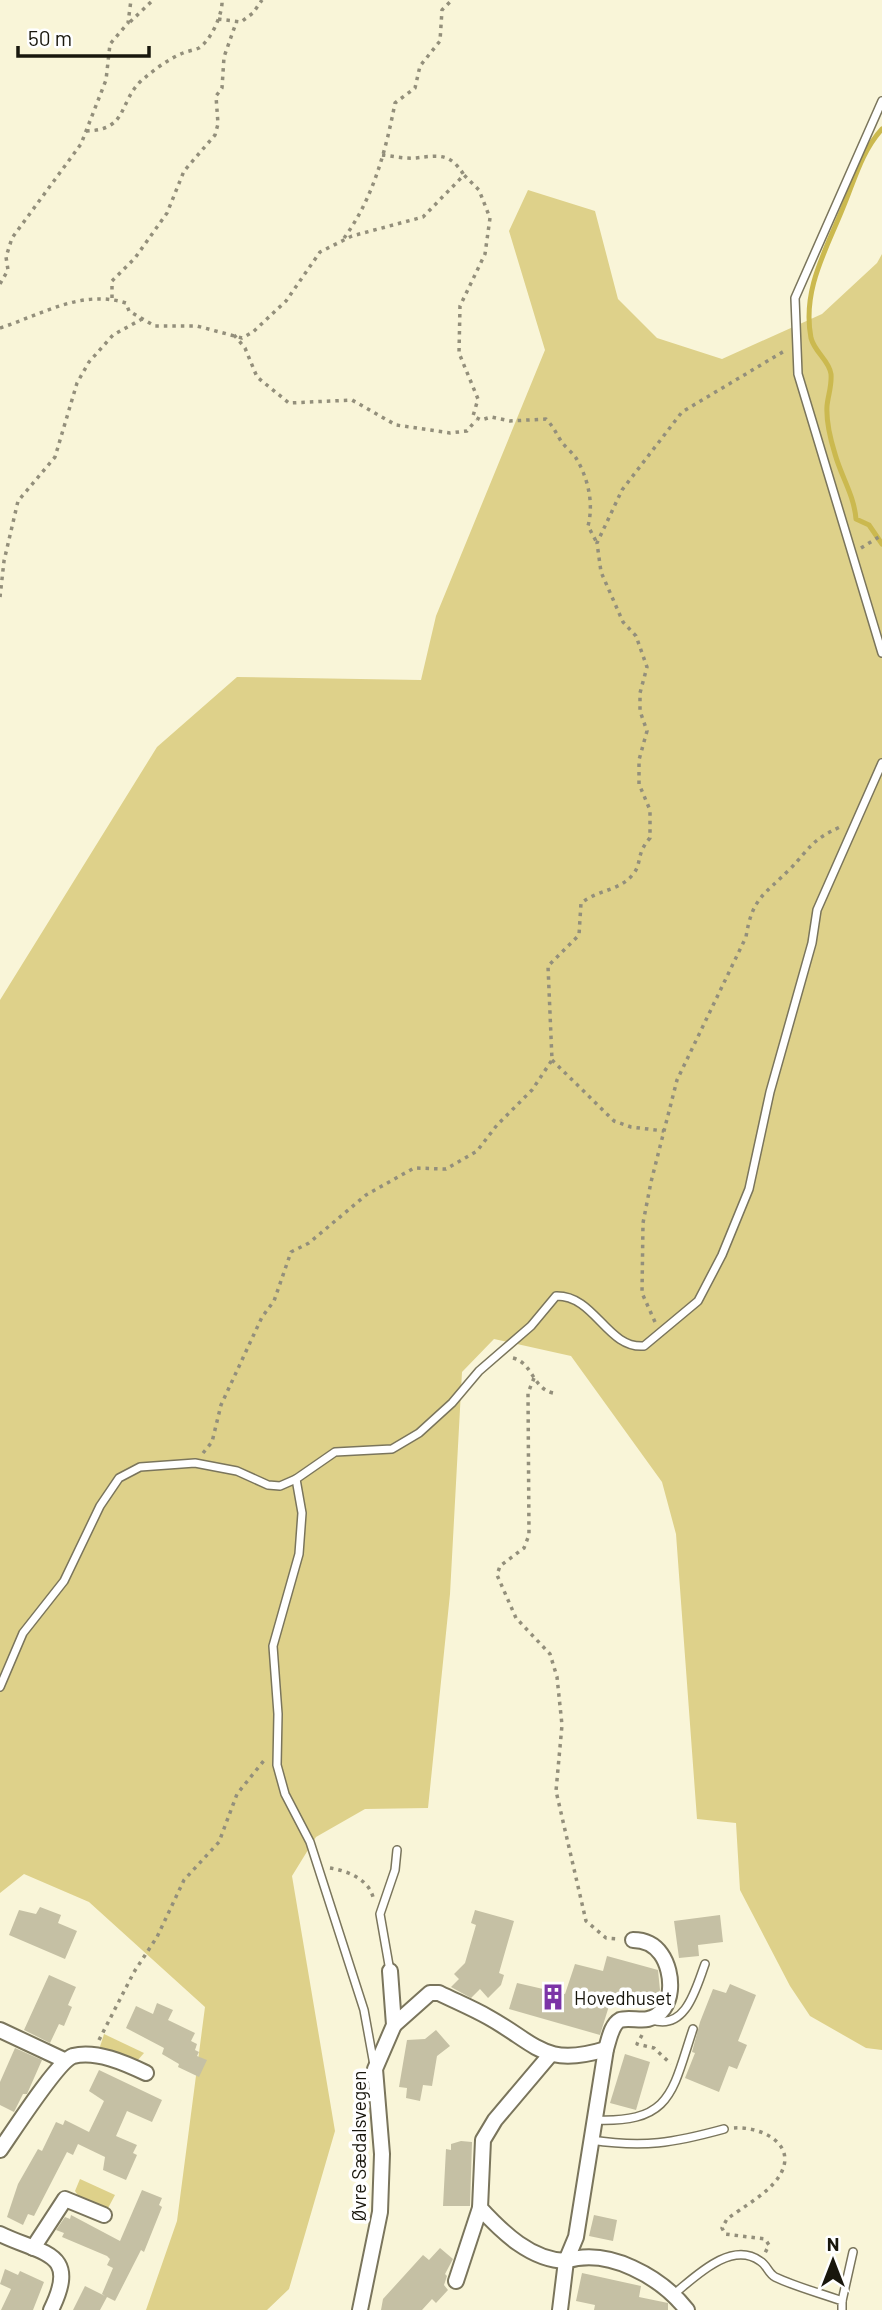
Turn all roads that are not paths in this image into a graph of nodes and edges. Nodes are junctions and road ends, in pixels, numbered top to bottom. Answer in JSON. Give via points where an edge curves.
{"nodes":[{"id":1,"x":882,"y":102,"type":"edge"},
{"id":2,"x":882,"y":653,"type":"edge"},
{"id":3,"x":882,"y":763,"type":"edge"},
{"id":4,"x":296,"y":1479,"type":"junction"},
{"id":5,"x":0,"y":1687,"type":"edge"},
{"id":6,"x":397,"y":1850,"type":"dead end"},
{"id":7,"x":633,"y":1940,"type":"road end"},
{"id":8,"x":705,"y":1964,"type":"dead end"},
{"id":9,"x":390,"y":1971,"type":"joint"},
{"id":10,"x":394,"y":2025,"type":"junction"},
{"id":11,"x":650,"y":2026,"type":"junction"},
{"id":12,"x":693,"y":2029,"type":"dead end"},
{"id":13,"x":0,"y":2030,"type":"edge"},
{"id":14,"x":606,"y":2049,"type":"junction"},
{"id":15,"x":550,"y":2055,"type":"junction"},
{"id":16,"x":64,"y":2060,"type":"junction"},
{"id":17,"x":375,"y":2069,"type":"junction"},
{"id":18,"x":146,"y":2073,"type":"dead end"},
{"id":19,"x":595,"y":2119,"type":"junction"},
{"id":20,"x":724,"y":2129,"type":"road end"},
{"id":21,"x":591,"y":2140,"type":"junction"},
{"id":22,"x":1,"y":2147,"type":"edge"},
{"id":23,"x":480,"y":2208,"type":"junction"},
{"id":24,"x":104,"y":2216,"type":"dead end"},
{"id":25,"x":0,"y":2234,"type":"edge"},
{"id":26,"x":33,"y":2248,"type":"junction"},
{"id":27,"x":853,"y":2252,"type":"dead end"},
{"id":28,"x":566,"y":2261,"type":"junction"},
{"id":29,"x":456,"y":2281,"type":"dead end"},
{"id":30,"x":674,"y":2294,"type":"junction"},
{"id":31,"x":842,"y":2306,"type":"edge"},
{"id":32,"x":51,"y":2310,"type":"edge"},
{"id":33,"x":360,"y":2310,"type":"edge"},
{"id":34,"x":560,"y":2310,"type":"edge"},
{"id":35,"x":687,"y":2310,"type":"edge"}],
"edges":[{"from":1,"to":2,"type":"lane","via":[[795,298],[798,374]]},
{"from":3,"to":4,"type":"lane","via":[[817,910],[749,1189],[698,1301],[644,1346],[624,1344],[571,1296],[556,1296],[452,1403],[403,1444],[377,1452],[344,1449]]},
{"from":4,"to":5,"type":"lane","via":[[268,1485],[237,1471],[195,1463],[140,1467],[120,1478],[100,1506],[64,1581],[23,1633]]},
{"from":4,"to":17,"type":"lane","via":[[302,1513],[299,1554],[273,1646],[279,1779],[318,1866],[364,2010]]},
{"from":6,"to":9,"type":"lane","via":[[380,1914]]},
{"from":7,"to":11,"type":"street","via":[[650,1943],[660,1952],[671,1980],[667,2001]]},
{"from":8,"to":11,"type":"lane","via":[[685,2011]]},
{"from":9,"to":10,"type":"street","name":"Øvre Sædalsvegen"},
{"from":10,"to":15,"type":"street","name":"Øvre Sædalsvegen","via":[[430,1993],[439,1993]]},
{"from":10,"to":17,"type":"street","name":"Øvre Sædalsvegen"},
{"from":11,"to":14,"type":"street","via":[[621,2020],[613,2027]]},
{"from":12,"to":19,"type":"lane","via":[[668,2095],[647,2115],[624,2121]]},
{"from":13,"to":16,"type":"street"},
{"from":14,"to":15,"type":"street","name":"Øvre Sædalsvegen","via":[[580,2057]]},
{"from":14,"to":19,"type":"street"},
{"from":15,"to":23,"type":"street","via":[[483,2140]]},
{"from":16,"to":18,"type":"street","via":[[94,2055]]},
{"from":16,"to":22,"type":"street"},
{"from":17,"to":33,"type":"street","name":"Øvre Sædalsvegen","via":[[382,2184],[377,2234]]},
{"from":19,"to":21,"type":"street"},
{"from":20,"to":21,"type":"lane","via":[[678,2142],[633,2146]]},
{"from":21,"to":28,"type":"street","via":[[576,2237]]},
{"from":23,"to":28,"type":"street","via":[[500,2230],[546,2260]]},
{"from":23,"to":29,"type":"street"},
{"from":24,"to":26,"type":"street","via":[[65,2199]]},
{"from":25,"to":26,"type":"street"},
{"from":26,"to":32,"type":"street","via":[[51,2256],[61,2268],[62,2285]]},
{"from":27,"to":31,"type":"lane"},
{"from":28,"to":30,"type":"street","via":[[594,2256],[626,2265]]},
{"from":28,"to":34,"type":"street"},
{"from":30,"to":31,"type":"lane","via":[[719,2261],[742,2254],[761,2261],[771,2275]]},
{"from":30,"to":35,"type":"street"}]}
